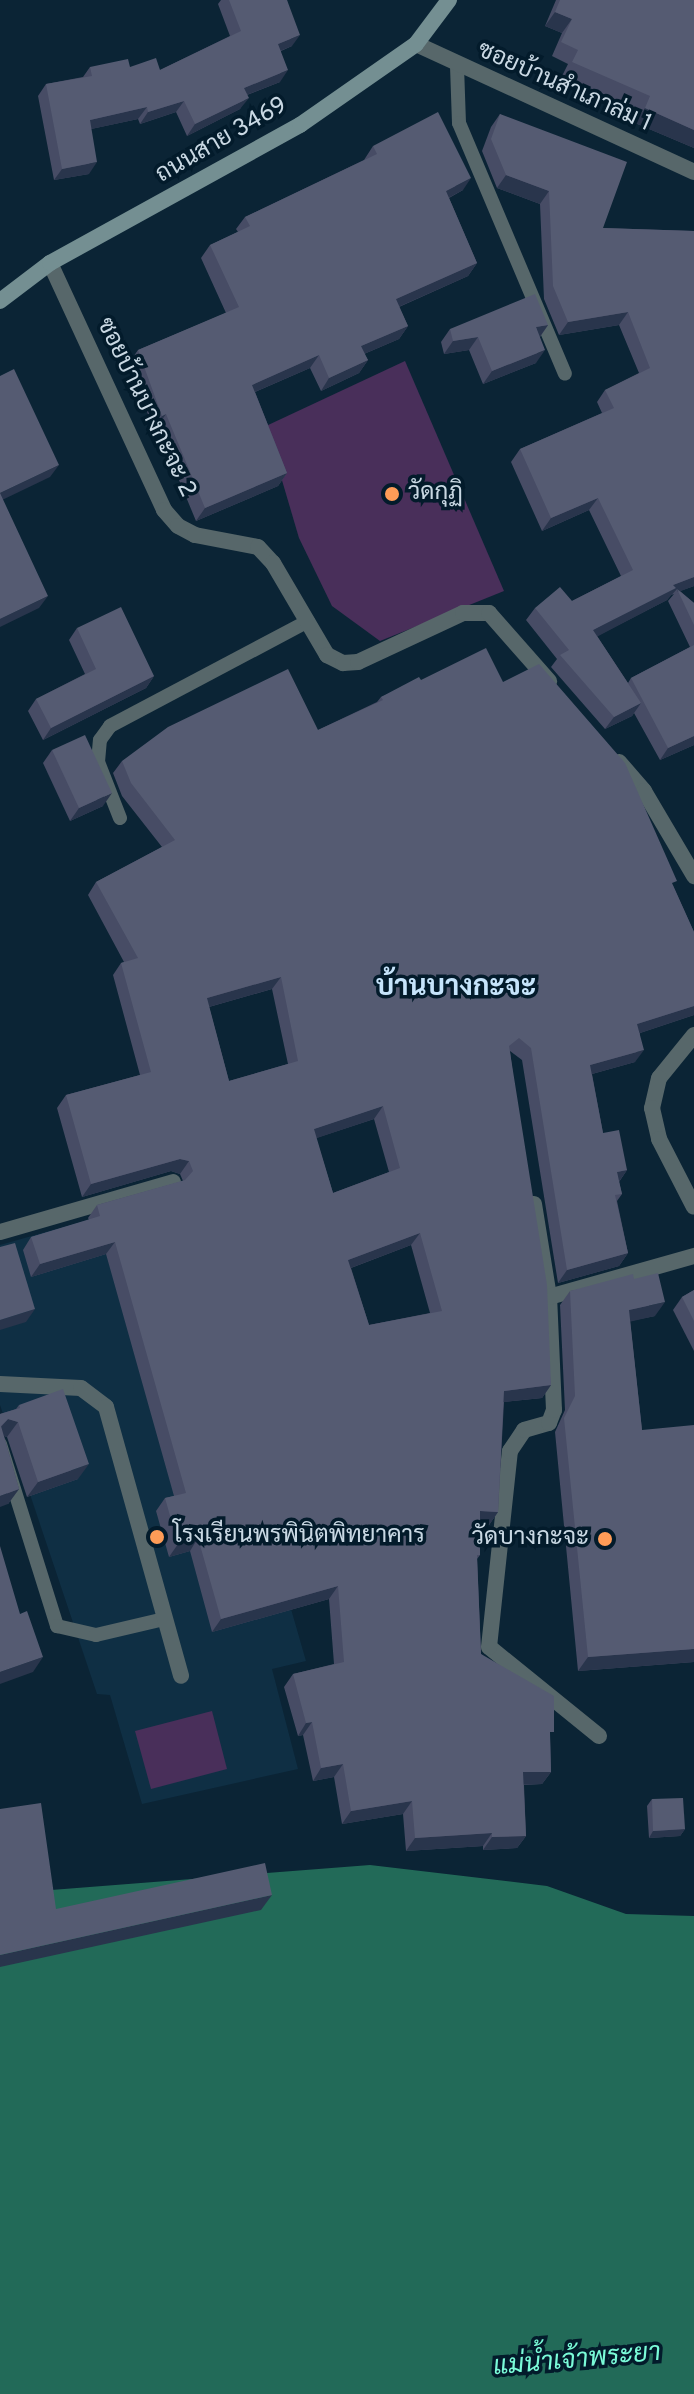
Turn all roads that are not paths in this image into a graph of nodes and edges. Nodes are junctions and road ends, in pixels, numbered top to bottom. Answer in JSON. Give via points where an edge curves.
{"nodes":[{"id":1,"x":449,"y":0,"type":"edge"},
{"id":2,"x":416,"y":44,"type":"junction"},
{"id":3,"x":457,"y":66,"type":"junction"},
{"id":4,"x":694,"y":172,"type":"edge"},
{"id":5,"x":50,"y":263,"type":"junction"},
{"id":6,"x":0,"y":301,"type":"edge"},
{"id":7,"x":565,"y":374,"type":"dead end"},
{"id":8,"x":308,"y":621,"type":"junction"},
{"id":9,"x":558,"y":691,"type":"edge"},
{"id":10,"x":606,"y":747,"type":"edge"},
{"id":11,"x":120,"y":818,"type":"dead end"},
{"id":12,"x":694,"y":876,"type":"edge"},
{"id":13,"x":694,"y":1035,"type":"edge"},
{"id":14,"x":173,"y":1182,"type":"edge"},
{"id":15,"x":531,"y":1187,"type":"edge"},
{"id":16,"x":694,"y":1207,"type":"edge"},
{"id":17,"x":0,"y":1232,"type":"edge"},
{"id":18,"x":694,"y":1256,"type":"edge"},
{"id":19,"x":549,"y":1297,"type":"junction"},
{"id":20,"x":0,"y":1384,"type":"edge"},
{"id":21,"x":0,"y":1444,"type":"edge"},
{"id":22,"x":164,"y":1619,"type":"junction"},
{"id":23,"x":181,"y":1676,"type":"dead end"},
{"id":24,"x":599,"y":1736,"type":"dead end"}],
"edges":[{"from":1,"to":2,"type":"street","name":"ถนนสาย 3469"},
{"from":2,"to":3,"type":"street","name":"ซอยบ้านสำเภาล่ม 1"},
{"from":2,"to":5,"type":"street","name":"ถนนสาย 3469","via":[[300,125]]},
{"from":3,"to":4,"type":"street","name":"ซอยบ้านสำเภาล่ม 1"},
{"from":3,"to":7,"type":"lane","via":[[459,123]]},
{"from":5,"to":6,"type":"street","name":"ถนนสาย 3469"},
{"from":5,"to":8,"type":"street","name":"ซอยบ้านบางกะจะ 2","via":[[164,510],[195,535],[258,547]]},
{"from":8,"to":9,"type":"street","name":"ซอยบ้านบางกะจะ 2","via":[[327,655],[343,663],[358,662],[463,613],[489,613]]},
{"from":8,"to":11,"type":"lane","via":[[110,726],[100,740],[98,762]]},
{"from":10,"to":12,"type":"street","via":[[644,791]]},
{"from":13,"to":16,"type":"street","via":[[659,1078],[652,1108],[659,1139]]},
{"from":14,"to":17,"type":"street"},
{"from":15,"to":19,"type":"street"},
{"from":18,"to":19,"type":"street"},
{"from":19,"to":24,"type":"street","via":[[554,1410],[549,1423],[524,1430],[510,1451],[489,1647]]},
{"from":20,"to":22,"type":"street","via":[[81,1388],[106,1407]]},
{"from":21,"to":22,"type":"lane","via":[[57,1626],[96,1635]]},
{"from":22,"to":23,"type":"street"}]}
